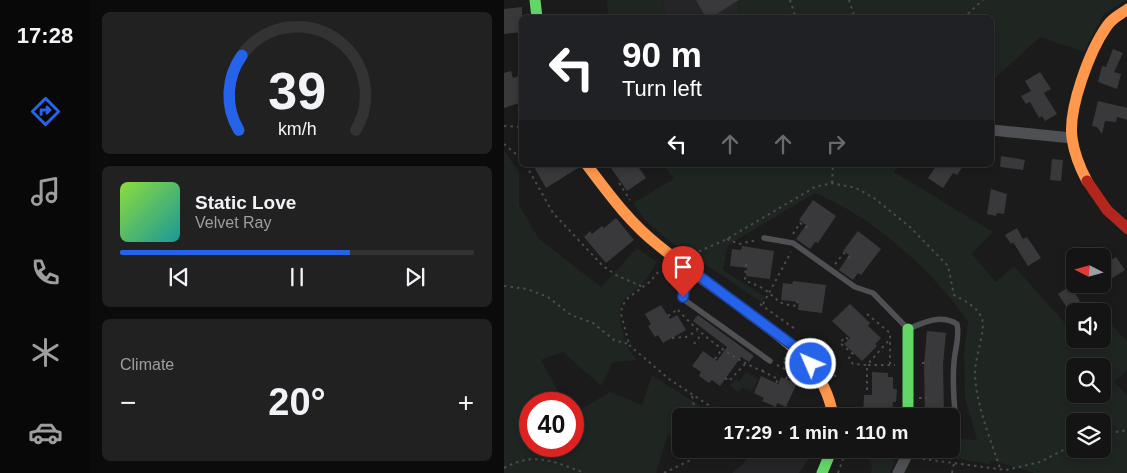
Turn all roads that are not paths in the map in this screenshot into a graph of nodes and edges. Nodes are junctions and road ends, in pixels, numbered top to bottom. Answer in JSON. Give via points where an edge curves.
{"nodes":[{"id":1,"x":535,"y":0,"type":"edge"},
{"id":2,"x":1127,"y":8,"type":"edge"},
{"id":3,"x":537,"y":15,"type":"edge"},
{"id":4,"x":994,"y":130,"type":"edge"},
{"id":5,"x":1072,"y":138,"type":"junction"},
{"id":6,"x":589,"y":167,"type":"edge"},
{"id":7,"x":1127,"y":229,"type":"edge"},
{"id":8,"x":764,"y":238,"type":"road end"},
{"id":9,"x":695,"y":273,"type":"junction"},
{"id":10,"x":908,"y":329,"type":"junction"},
{"id":11,"x":770,"y":361,"type":"road end"},
{"id":12,"x":831,"y":408,"type":"edge"},
{"id":13,"x":908,"y":408,"type":"edge"},
{"id":14,"x":954,"y":408,"type":"edge"},
{"id":15,"x":828,"y":458,"type":"edge"},
{"id":16,"x":904,"y":458,"type":"edge"},
{"id":17,"x":822,"y":473,"type":"edge"},
{"id":18,"x":898,"y":473,"type":"edge"}],
"edges":[{"from":1,"to":3,"type":"street"},
{"from":2,"to":5,"type":"street","via":[[1107,25],[1087,67],[1072,121]]},
{"from":4,"to":5,"type":"street"},
{"from":5,"to":7,"type":"street","via":[[1095,198]]},
{"from":6,"to":9,"type":"street","via":[[626,216]]},
{"from":8,"to":10,"type":"lane","via":[[790,242],[855,287],[873,292]]},
{"from":9,"to":11,"type":"lane","via":[[684,290],[686,301]]},
{"from":9,"to":12,"type":"street","via":[[806,358],[821,379]]},
{"from":10,"to":13,"type":"street"},
{"from":10,"to":14,"type":"lane","via":[[931,320],[948,318],[957,324],[959,334],[952,389]]},
{"from":15,"to":17,"type":"street"},
{"from":16,"to":18,"type":"street"}]}
